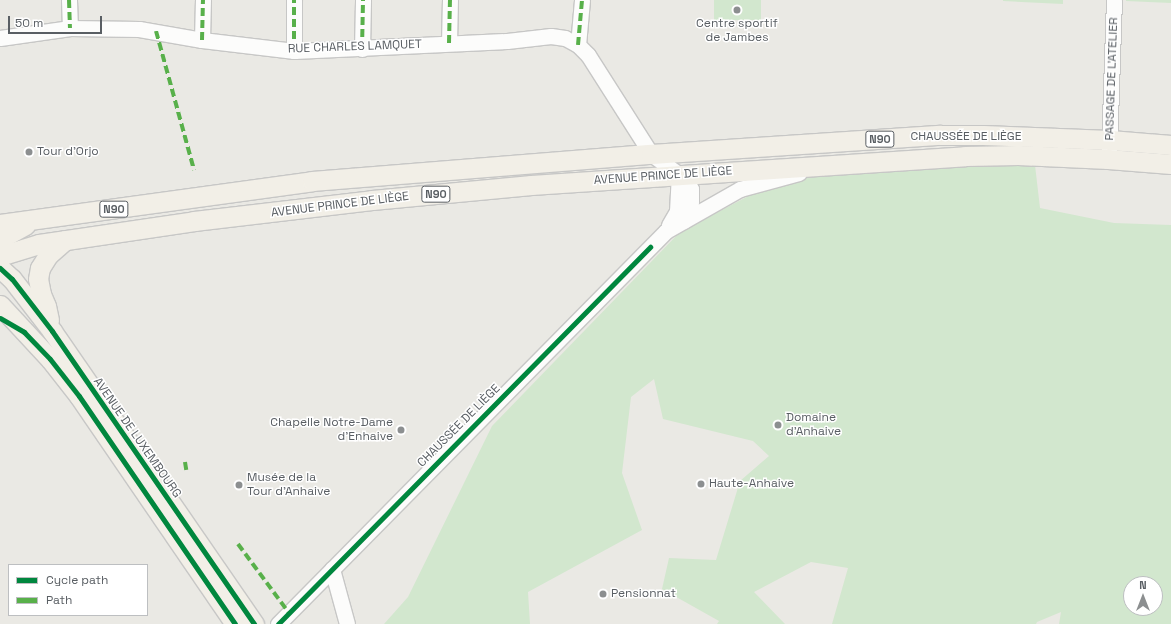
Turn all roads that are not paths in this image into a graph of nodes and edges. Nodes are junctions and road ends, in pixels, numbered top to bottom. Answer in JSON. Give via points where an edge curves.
{"nodes":[{"id":1,"x":69,"y":0,"type":"edge"},
{"id":2,"x":203,"y":0,"type":"edge"},
{"id":3,"x":294,"y":0,"type":"edge"},
{"id":4,"x":363,"y":0,"type":"edge"},
{"id":5,"x":450,"y":0,"type":"edge"},
{"id":6,"x":582,"y":0,"type":"edge"},
{"id":7,"x":1114,"y":0,"type":"edge"},
{"id":8,"x":70,"y":28,"type":"junction"},
{"id":9,"x":0,"y":38,"type":"edge"},
{"id":10,"x":202,"y":40,"type":"junction"},
{"id":11,"x":449,"y":43,"type":"junction"},
{"id":12,"x":578,"y":45,"type":"junction"},
{"id":13,"x":362,"y":49,"type":"junction"},
{"id":14,"x":294,"y":51,"type":"junction"},
{"id":15,"x":1110,"y":140,"type":"junction"},
{"id":16,"x":1171,"y":144,"type":"edge"},
{"id":17,"x":651,"y":154,"type":"junction"},
{"id":18,"x":1108,"y":159,"type":"junction"},
{"id":19,"x":1171,"y":164,"type":"edge"},
{"id":20,"x":827,"y":165,"type":"junction"},
{"id":21,"x":678,"y":174,"type":"junction"},
{"id":22,"x":37,"y":219,"type":"junction"},
{"id":23,"x":684,"y":221,"type":"junction"},
{"id":24,"x":0,"y":224,"type":"edge"},
{"id":25,"x":666,"y":231,"type":"junction"},
{"id":26,"x":0,"y":239,"type":"edge"},
{"id":27,"x":65,"y":240,"type":"junction"},
{"id":28,"x":0,"y":256,"type":"edge"},
{"id":29,"x":0,"y":268,"type":"edge"},
{"id":30,"x":0,"y":305,"type":"edge"},
{"id":31,"x":0,"y":318,"type":"edge"},
{"id":32,"x":52,"y":331,"type":"junction"},
{"id":33,"x":24,"y":332,"type":"junction"},
{"id":34,"x":332,"y":569,"type":"junction"},
{"id":35,"x":242,"y":620,"type":"edge"},
{"id":36,"x":278,"y":624,"type":"edge"},
{"id":37,"x":347,"y":624,"type":"edge"}],
"edges":[{"from":1,"to":8,"type":"street"},
{"from":2,"to":10,"type":"street"},
{"from":3,"to":14,"type":"street"},
{"from":4,"to":13,"type":"street"},
{"from":5,"to":11,"type":"street"},
{"from":6,"to":12,"type":"street"},
{"from":7,"to":15,"type":"street","name":"PASSAGE DE L'ATELIER"},
{"from":8,"to":9,"type":"street","name":"RUE CHARLES LAMQUET"},
{"from":8,"to":10,"type":"street","name":"RUE CHARLES LAMQUET","via":[[139,29]]},
{"from":10,"to":14,"type":"street","name":"RUE CHARLES LAMQUET"},
{"from":11,"to":12,"type":"street","name":"RUE CHARLES LAMQUET","via":[[551,36],[565,38]]},
{"from":11,"to":13,"type":"street","name":"RUE CHARLES LAMQUET"},
{"from":12,"to":17,"type":"street","name":"RUE CHARLES LAMQUET","via":[[588,55]]},
{"from":13,"to":14,"type":"street","name":"RUE CHARLES LAMQUET"},
{"from":15,"to":16,"type":"main road","name":"CHAUSSÉE DE LIÈGE","number":"N90"},
{"from":15,"to":17,"type":"main road","name":"CHAUSSÉE DE LIÈGE","number":"N90","via":[[940,135]]},
{"from":15,"to":18,"type":"street","name":"PASSAGE DE L'ATELIER"},
{"from":17,"to":21,"type":"street"},
{"from":17,"to":22,"type":"main road","name":"AVENUE PRINCE DE LIÈGE","number":"N90","via":[[312,181]]},
{"from":18,"to":19,"type":"main road","name":"CHAUSSÉE DE LIÈGE","number":"N90"},
{"from":18,"to":20,"type":"main road","name":"CHAUSSÉE DE LIÈGE","number":"N90","via":[[1018,155],[965,156]]},
{"from":20,"to":21,"type":"main road","name":"AVENUE PRINCE DE LIÈGE","number":"N90"},
{"from":20,"to":23,"type":"street","name":"CHAUSSÉE DE LIÈGE","via":[[740,188]]},
{"from":21,"to":23,"type":"street","via":[[691,189],[691,202]]},
{"from":21,"to":25,"type":"street","name":"CHAUSSÉE DE LIÈGE","via":[[677,211]]},
{"from":21,"to":27,"type":"main road","name":"AVENUE PRINCE DE LIÈGE","number":"N90","via":[[372,200],[194,221]]},
{"from":22,"to":24,"type":"main road","name":"AVENUE PRINCE DE LIÈGE","number":"N90"},
{"from":22,"to":26,"type":"main road"},
{"from":23,"to":25,"type":"street","name":"CHAUSSÉE DE LIÈGE"},
{"from":25,"to":34,"type":"street","name":"CHAUSSÉE DE LIÈGE"},
{"from":27,"to":28,"type":"main road","name":"AVENUE PRINCE DE LIÈGE","number":"N90","via":[[39,244]]},
{"from":27,"to":32,"type":"main road","via":[[48,255],[40,268],[38,279]]},
{"from":29,"to":32,"type":"main road","name":"AVENUE DE LUXEMBOURG","via":[[12,278]]},
{"from":30,"to":33,"type":"main road","name":"AVENUE DE LUXEMBOURG"},
{"from":31,"to":33,"type":"main road"},
{"from":32,"to":35,"type":"main road","name":"AVENUE DE LUXEMBOURG"},
{"from":33,"to":35,"type":"main road","name":"AVENUE DE LUXEMBOURG","via":[[50,359],[79,396]]},
{"from":34,"to":36,"type":"street","name":"CHAUSSÉE DE LIÈGE"},
{"from":34,"to":37,"type":"street"}]}
